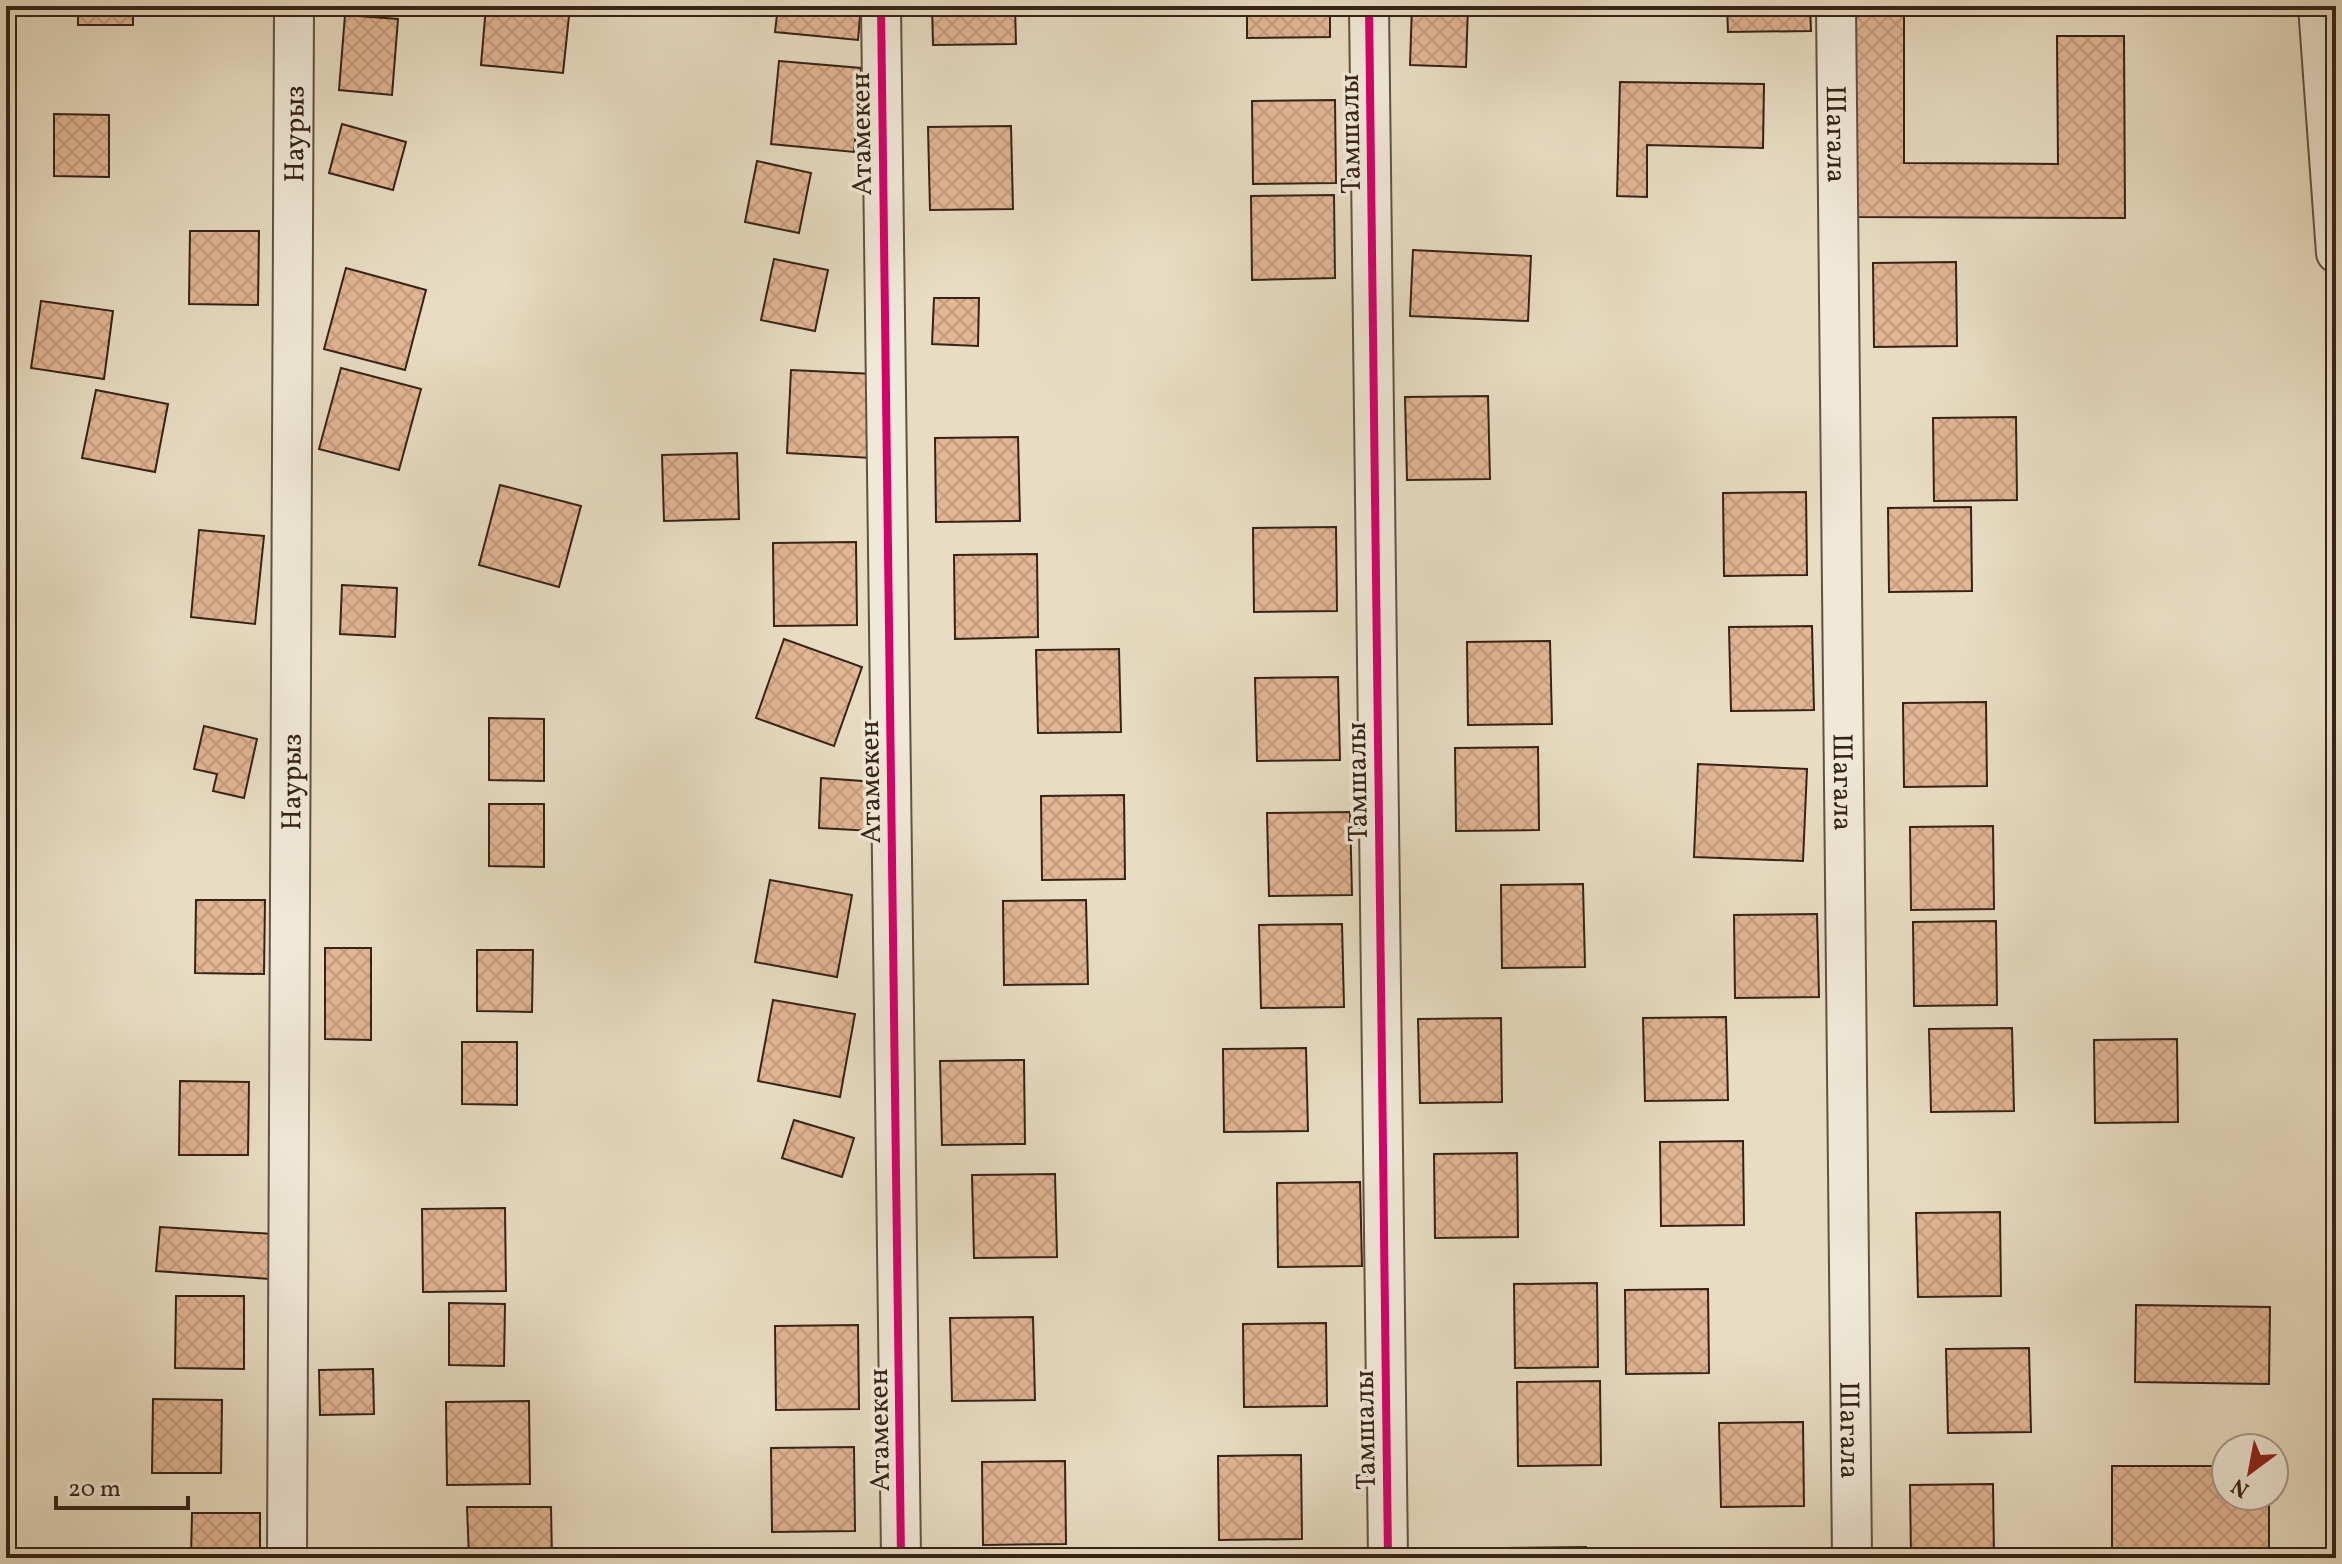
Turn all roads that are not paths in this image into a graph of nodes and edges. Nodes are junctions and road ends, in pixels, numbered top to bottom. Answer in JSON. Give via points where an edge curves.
{"nodes":[{"id":1,"x":294,"y":6,"type":"edge"},
{"id":2,"x":881,"y":6,"type":"edge"},
{"id":3,"x":1369,"y":6,"type":"edge"},
{"id":4,"x":1836,"y":6,"type":"edge"},
{"id":5,"x":2318,"y":6,"type":"edge"},
{"id":6,"x":2336,"y":253,"type":"edge"},
{"id":7,"x":287,"y":1558,"type":"edge"},
{"id":8,"x":901,"y":1558,"type":"edge"},
{"id":9,"x":1388,"y":1558,"type":"edge"},
{"id":10,"x":1852,"y":1558,"type":"edge"}],
"edges":[{"from":1,"to":7,"type":"street","name":"Наурыз"},
{"from":2,"to":8,"type":"street","name":"Атамекен"},
{"from":3,"to":9,"type":"street","name":"Тамшалы"},
{"from":4,"to":10,"type":"street","name":"Шагала"},
{"from":5,"to":6,"type":"street"}]}
